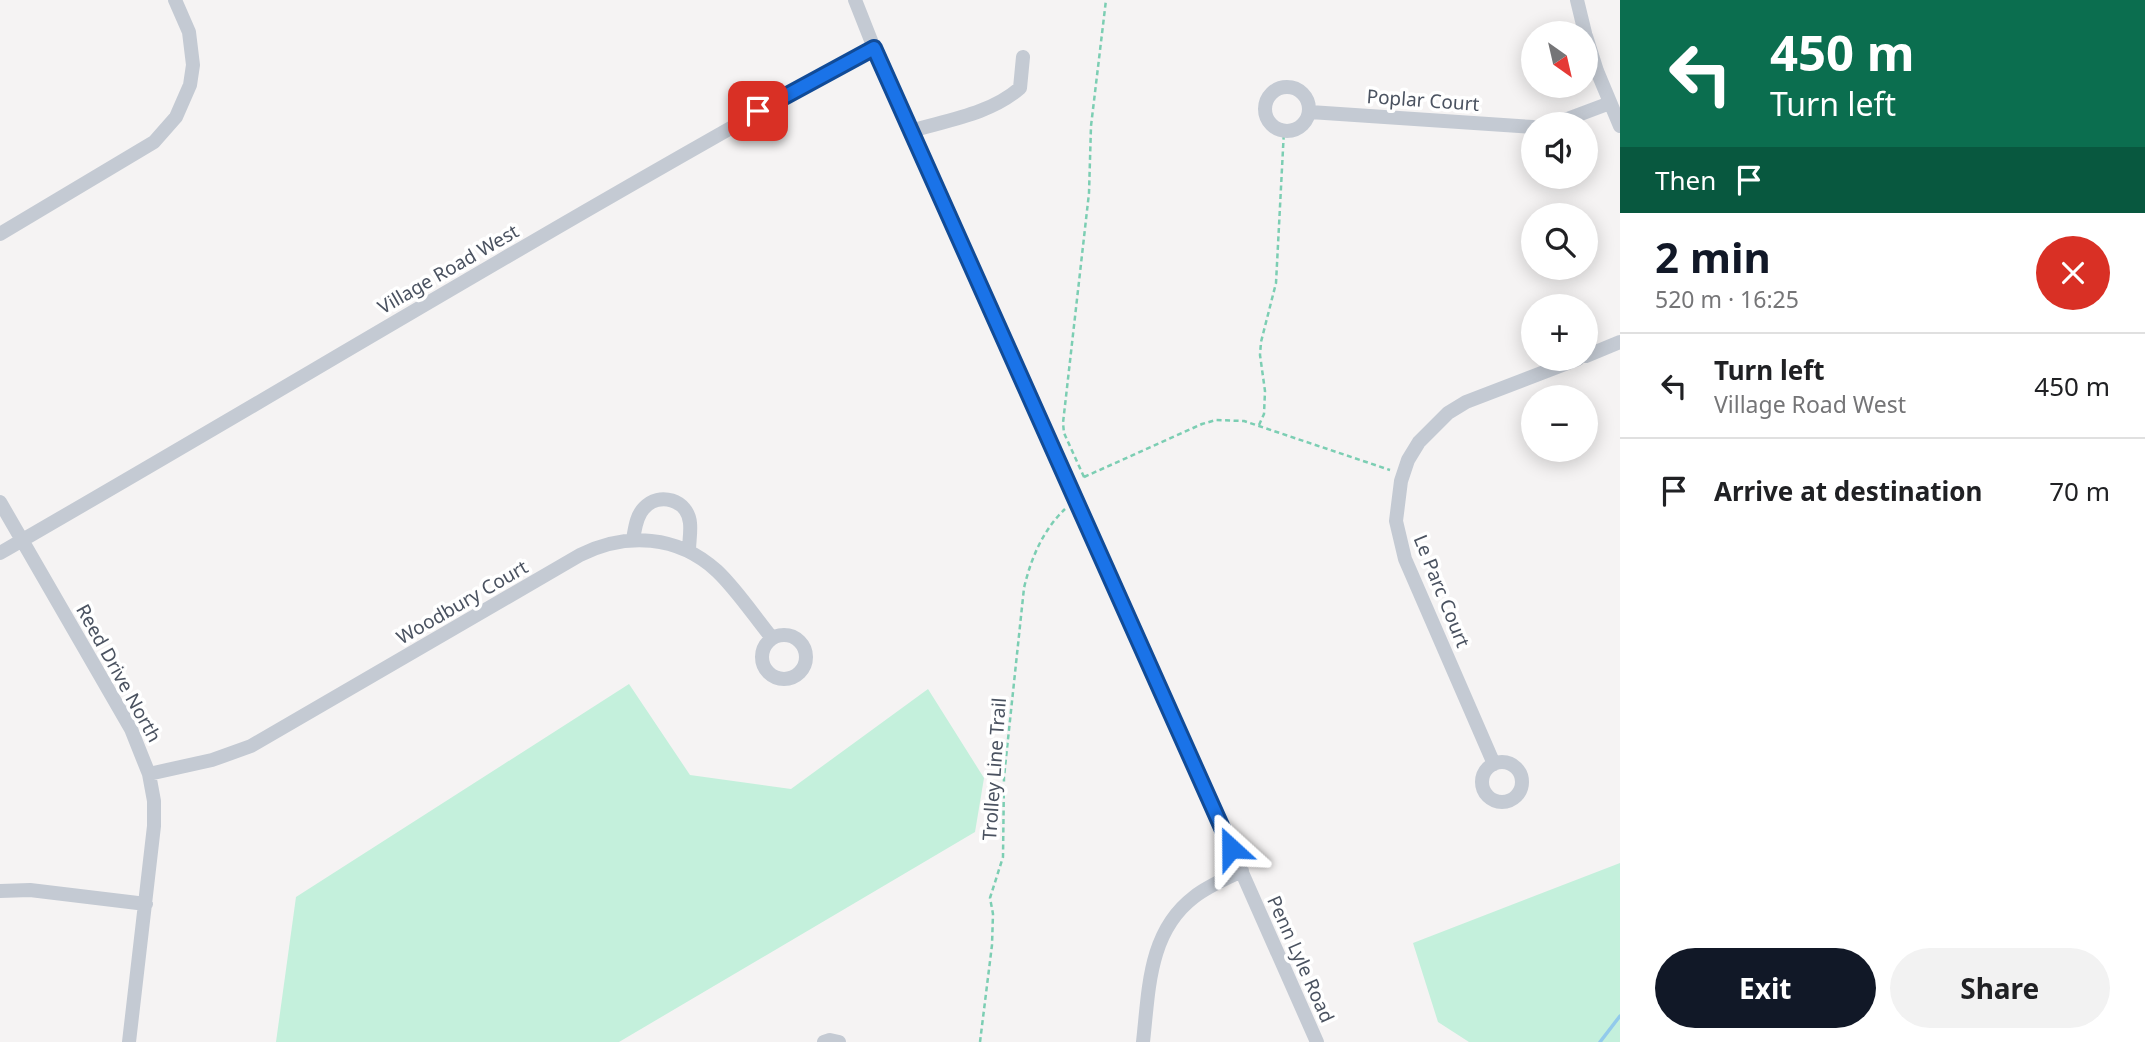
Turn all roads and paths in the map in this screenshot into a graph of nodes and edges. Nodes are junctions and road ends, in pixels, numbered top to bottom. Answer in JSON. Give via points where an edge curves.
{"nodes":[{"id":1,"x":176,"y":0,"type":"edge"},
{"id":2,"x":855,"y":0,"type":"edge"},
{"id":3,"x":1106,"y":0,"type":"edge"},
{"id":4,"x":1577,"y":0,"type":"edge"},
{"id":5,"x":1582,"y":21,"type":"edge"},
{"id":6,"x":874,"y":48,"type":"junction"},
{"id":7,"x":1023,"y":57,"type":"dead end"},
{"id":8,"x":1598,"y":70,"type":"edge"},
{"id":9,"x":1610,"y":103,"type":"junction"},
{"id":10,"x":1310,"y":111,"type":"junction"},
{"id":11,"x":1586,"y":112,"type":"edge"},
{"id":12,"x":1521,"y":126,"type":"edge"},
{"id":13,"x":1620,"y":126,"type":"edge"},
{"id":14,"x":1284,"y":130,"type":"junction"},
{"id":15,"x":911,"y":131,"type":"junction"},
{"id":16,"x":0,"y":234,"type":"edge"},
{"id":17,"x":1620,"y":342,"type":"edge"},
{"id":18,"x":1598,"y":351,"type":"edge"},
{"id":19,"x":1547,"y":371,"type":"edge"},
{"id":20,"x":1259,"y":425,"type":"junction"},
{"id":21,"x":1403,"y":474,"type":"junction"},
{"id":22,"x":0,"y":502,"type":"edge"},
{"id":23,"x":1067,"y":508,"type":"dead end"},
{"id":24,"x":633,"y":539,"type":"junction"},
{"id":25,"x":22,"y":541,"type":"junction"},
{"id":26,"x":689,"y":551,"type":"junction"},
{"id":27,"x":0,"y":553,"type":"edge"},
{"id":28,"x":772,"y":638,"type":"dead end"},
{"id":29,"x":1494,"y":764,"type":"dead end"},
{"id":30,"x":149,"y":774,"type":"junction"},
{"id":31,"x":1242,"y":871,"type":"junction"},
{"id":32,"x":0,"y":891,"type":"edge"},
{"id":33,"x":146,"y":904,"type":"junction"},
{"id":34,"x":129,"y":1042,"type":"edge"},
{"id":35,"x":824,"y":1042,"type":"edge"},
{"id":36,"x":839,"y":1042,"type":"edge"},
{"id":37,"x":980,"y":1042,"type":"edge"},
{"id":38,"x":1143,"y":1042,"type":"edge"},
{"id":39,"x":1317,"y":1042,"type":"edge"}],
"edges":[{"from":1,"to":16,"type":"street","via":[[189,32],[193,65],[176,117],[154,142]]},
{"from":2,"to":6,"type":"street"},
{"from":3,"to":20,"type":"path","via":[[1064,433],[1084,477],[1202,424],[1231,420]]},
{"from":4,"to":5,"type":"street"},
{"from":6,"to":15,"type":"street","name":"Penn Lyle Road"},
{"from":6,"to":25,"type":"street","name":"Village Road West","via":[[512,253]]},
{"from":7,"to":15,"type":"street","via":[[1020,88],[1006,101]]},
{"from":8,"to":9,"type":"street"},
{"from":9,"to":11,"type":"street"},
{"from":9,"to":13,"type":"street"},
{"from":10,"to":12,"type":"street","name":"Poplar Court"},
{"from":10,"to":14,"type":"street","via":[[1302,126]]},
{"from":10,"to":14,"type":"street","via":[[1299,89],[1285,86],[1272,92],[1265,113],[1274,127]]},
{"from":14,"to":20,"type":"path","via":[[1276,284],[1260,355],[1265,391]]},
{"from":15,"to":31,"type":"street","name":"Penn Lyle Road"},
{"from":17,"to":18,"type":"street"},
{"from":19,"to":21,"type":"street","name":"Le Parc Court","via":[[1448,413],[1419,442]]},
{"from":20,"to":21,"type":"path"},
{"from":21,"to":29,"type":"street","name":"Le Parc Court","via":[[1396,521],[1400,542]]},
{"from":22,"to":25,"type":"street","name":"Reed Drive North"},
{"from":23,"to":37,"type":"path","name":"Trolley Line Trail","via":[[1052,521],[1030,564],[1024,588],[1004,778],[1003,857],[990,898],[992,945]]},
{"from":24,"to":26,"type":"street","name":"Woodbury Court"},
{"from":24,"to":26,"type":"street","via":[[647,504],[673,500],[688,513]]},
{"from":24,"to":30,"type":"street","name":"Woodbury Court","via":[[580,555],[251,746]]},
{"from":25,"to":27,"type":"street","name":"Village Road West"},
{"from":25,"to":30,"type":"street","name":"Reed Drive North","via":[[131,729]]},
{"from":26,"to":28,"type":"street","name":"Woodbury Court","via":[[718,572]]},
{"from":30,"to":33,"type":"street","name":"Reed Drive North","via":[[154,827]]},
{"from":31,"to":38,"type":"street","via":[[1192,898],[1166,928],[1152,966]]},
{"from":31,"to":39,"type":"street","name":"Penn Lyle Road"},
{"from":32,"to":33,"type":"street","via":[[30,890]]},
{"from":33,"to":34,"type":"street","name":"Reed Drive North"},
{"from":35,"to":36,"type":"street"}]}
